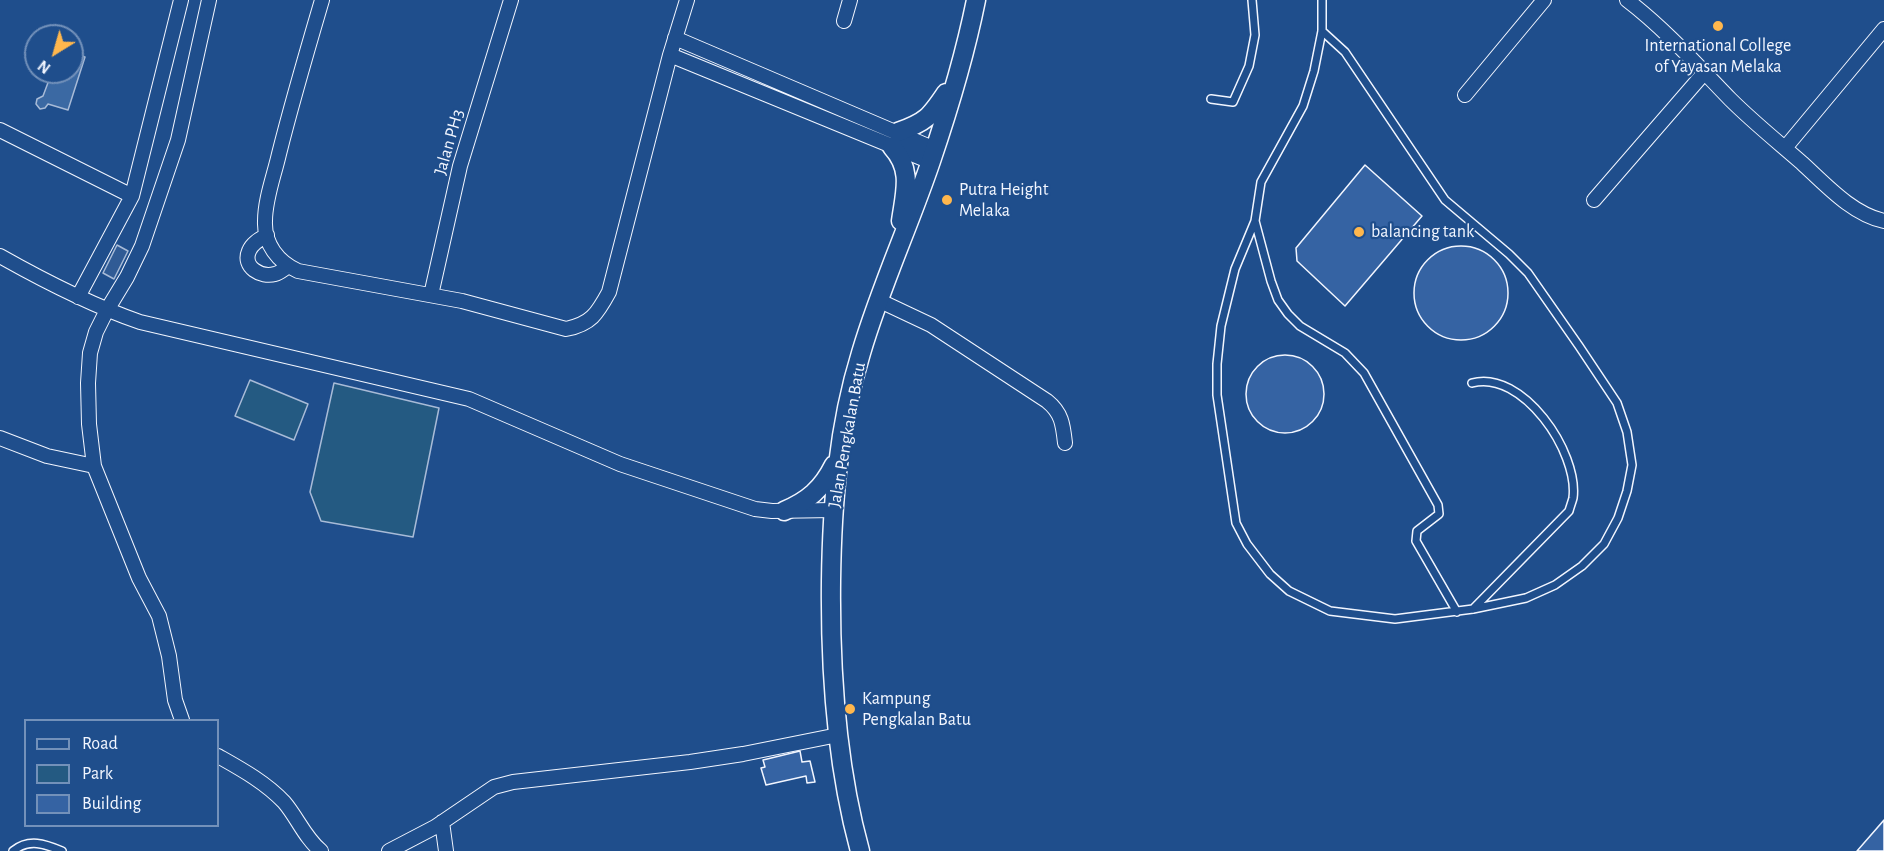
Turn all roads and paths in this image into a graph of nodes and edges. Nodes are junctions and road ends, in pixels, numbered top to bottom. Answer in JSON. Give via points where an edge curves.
{"nodes":[{"id":1,"x":181,"y":0,"type":"edge"},
{"id":2,"x":209,"y":0,"type":"edge"},
{"id":3,"x":322,"y":0,"type":"edge"},
{"id":4,"x":511,"y":0,"type":"edge"},
{"id":5,"x":687,"y":0,"type":"edge"},
{"id":6,"x":850,"y":0,"type":"edge"},
{"id":7,"x":976,"y":0,"type":"edge"},
{"id":8,"x":1252,"y":0,"type":"edge"},
{"id":9,"x":1322,"y":0,"type":"edge"},
{"id":10,"x":1544,"y":0,"type":"edge"},
{"id":11,"x":1627,"y":0,"type":"edge"},
{"id":12,"x":844,"y":21,"type":"dead end"},
{"id":13,"x":1884,"y":29,"type":"edge"},
{"id":14,"x":1322,"y":31,"type":"junction"},
{"id":15,"x":675,"y":38,"type":"junction"},
{"id":16,"x":670,"y":55,"type":"junction"},
{"id":17,"x":1705,"y":72,"type":"junction"},
{"id":18,"x":958,"y":75,"type":"junction"},
{"id":19,"x":1465,"y":95,"type":"dead end"},
{"id":20,"x":1211,"y":99,"type":"dead end"},
{"id":21,"x":828,"y":103,"type":"junction"},
{"id":22,"x":822,"y":118,"type":"junction"},
{"id":23,"x":867,"y":119,"type":"junction"},
{"id":24,"x":0,"y":130,"type":"edge"},
{"id":25,"x":861,"y":134,"type":"junction"},
{"id":26,"x":895,"y":139,"type":"junction"},
{"id":27,"x":1785,"y":148,"type":"junction"},
{"id":28,"x":933,"y":155,"type":"junction"},
{"id":29,"x":132,"y":196,"type":"junction"},
{"id":30,"x":1594,"y":200,"type":"dead end"},
{"id":31,"x":1255,"y":221,"type":"junction"},
{"id":32,"x":1884,"y":221,"type":"edge"},
{"id":33,"x":267,"y":235,"type":"junction"},
{"id":34,"x":896,"y":252,"type":"junction"},
{"id":35,"x":0,"y":256,"type":"edge"},
{"id":36,"x":287,"y":267,"type":"junction"},
{"id":37,"x":431,"y":295,"type":"junction"},
{"id":38,"x":78,"y":297,"type":"junction"},
{"id":39,"x":878,"y":300,"type":"junction"},
{"id":40,"x":107,"y":310,"type":"junction"},
{"id":41,"x":1472,"y":383,"type":"dead end"},
{"id":42,"x":0,"y":438,"type":"edge"},
{"id":43,"x":1065,"y":443,"type":"dead end"},
{"id":44,"x":841,"y":446,"type":"junction"},
{"id":45,"x":94,"y":466,"type":"junction"},
{"id":46,"x":833,"y":510,"type":"junction"},
{"id":47,"x":784,"y":511,"type":"junction"},
{"id":48,"x":1473,"y":609,"type":"junction"},
{"id":49,"x":1457,"y":612,"type":"junction"},
{"id":50,"x":182,"y":719,"type":"edge"},
{"id":51,"x":838,"y":735,"type":"junction"},
{"id":52,"x":219,"y":757,"type":"edge"},
{"id":53,"x":442,"y":822,"type":"junction"},
{"id":54,"x":13,"y":851,"type":"edge"},
{"id":55,"x":62,"y":851,"type":"edge"},
{"id":56,"x":321,"y":851,"type":"edge"},
{"id":57,"x":389,"y":851,"type":"edge"},
{"id":58,"x":446,"y":851,"type":"edge"},
{"id":59,"x":860,"y":851,"type":"edge"}],
"edges":[{"from":1,"to":29,"type":"street"},
{"from":2,"to":40,"type":"street","via":[[178,140],[142,246]]},
{"from":3,"to":33,"type":"street","via":[[270,192],[264,222]]},
{"from":4,"to":37,"type":"street","name":"Jalan PH3","via":[[460,166]]},
{"from":5,"to":15,"type":"street"},
{"from":6,"to":12,"type":"street"},
{"from":7,"to":18,"type":"main road","name":"Jalan Pengkalan Batu"},
{"from":8,"to":20,"type":"lane","via":[[1255,35],[1249,66],[1233,102]]},
{"from":9,"to":14,"type":"lane"},
{"from":10,"to":19,"type":"street"},
{"from":11,"to":17,"type":"street"},
{"from":13,"to":27,"type":"street"},
{"from":14,"to":31,"type":"lane","via":[[1304,106],[1261,182]]},
{"from":14,"to":48,"type":"lane","via":[[1345,52],[1445,200],[1528,273],[1617,403],[1627,432],[1632,465],[1627,491],[1604,544],[1555,585],[1526,598]]},
{"from":15,"to":16,"type":"street"},
{"from":15,"to":21,"type":"street"},
{"from":16,"to":22,"type":"street"},
{"from":16,"to":37,"type":"street","via":[[609,292],[591,319],[582,326],[566,329]]},
{"from":17,"to":27,"type":"street"},
{"from":17,"to":30,"type":"street"},
{"from":18,"to":26,"type":"main road","via":[[930,116]]},
{"from":18,"to":28,"type":"main road","name":"Jalan Pengkalan Batu"},
{"from":21,"to":22,"type":"street"},
{"from":21,"to":23,"type":"street"},
{"from":22,"to":25,"type":"street"},
{"from":23,"to":25,"type":"street"},
{"from":23,"to":26,"type":"street"},
{"from":24,"to":29,"type":"street"},
{"from":25,"to":26,"type":"street"},
{"from":26,"to":28,"type":"street"},
{"from":26,"to":34,"type":"main road","via":[[906,179]]},
{"from":27,"to":32,"type":"street","via":[[1854,208]]},
{"from":28,"to":34,"type":"main road","name":"Jalan Pengkalan Batu"},
{"from":29,"to":38,"type":"street"},
{"from":31,"to":49,"type":"lane","via":[[1278,300],[1300,326],[1345,353],[1364,373],[1438,505],[1439,514],[1417,531],[1416,540]]},
{"from":31,"to":49,"type":"lane","via":[[1227,294],[1217,364],[1217,395],[1236,523],[1270,574],[1289,591],[1330,611],[1395,619]]},
{"from":33,"to":36,"type":"street","via":[[275,255]]},
{"from":33,"to":36,"type":"street","via":[[249,251],[252,269],[262,275],[276,274]]},
{"from":34,"to":39,"type":"main road","name":"Jalan Pengkalan Batu"},
{"from":35,"to":38,"type":"street"},
{"from":36,"to":37,"type":"street"},
{"from":38,"to":40,"type":"street"},
{"from":39,"to":43,"type":"street","via":[[931,325],[1047,401],[1060,414]]},
{"from":39,"to":44,"type":"main road","name":"Jalan Pengkalan Batu","via":[[855,376]]},
{"from":40,"to":45,"type":"street","via":[[90,352],[89,424]]},
{"from":40,"to":47,"type":"street","via":[[140,322],[469,399],[620,464],[755,509]]},
{"from":41,"to":48,"type":"lane","via":[[1484,380],[1500,385],[1534,406],[1564,450],[1573,497],[1569,511]]},
{"from":42,"to":45,"type":"street","via":[[47,456]]},
{"from":44,"to":46,"type":"main road","name":"Jalan Pengkalan Batu"},
{"from":44,"to":47,"type":"main road","via":[[818,492]]},
{"from":45,"to":50,"type":"street","via":[[139,578],[159,616]]},
{"from":46,"to":47,"type":"street"},
{"from":46,"to":51,"type":"main road","name":"Jalan Pengkalan Batu","via":[[831,647]]},
{"from":48,"to":49,"type":"lane"},
{"from":51,"to":53,"type":"street","via":[[690,762],[513,782],[494,788]]},
{"from":51,"to":59,"type":"main road","name":"Jalan Pengkalan Batu"},
{"from":52,"to":56,"type":"street","via":[[264,784],[285,803]]},
{"from":53,"to":57,"type":"street"},
{"from":53,"to":58,"type":"street"},
{"from":54,"to":55,"type":"lane","via":[[35,842]]}]}
